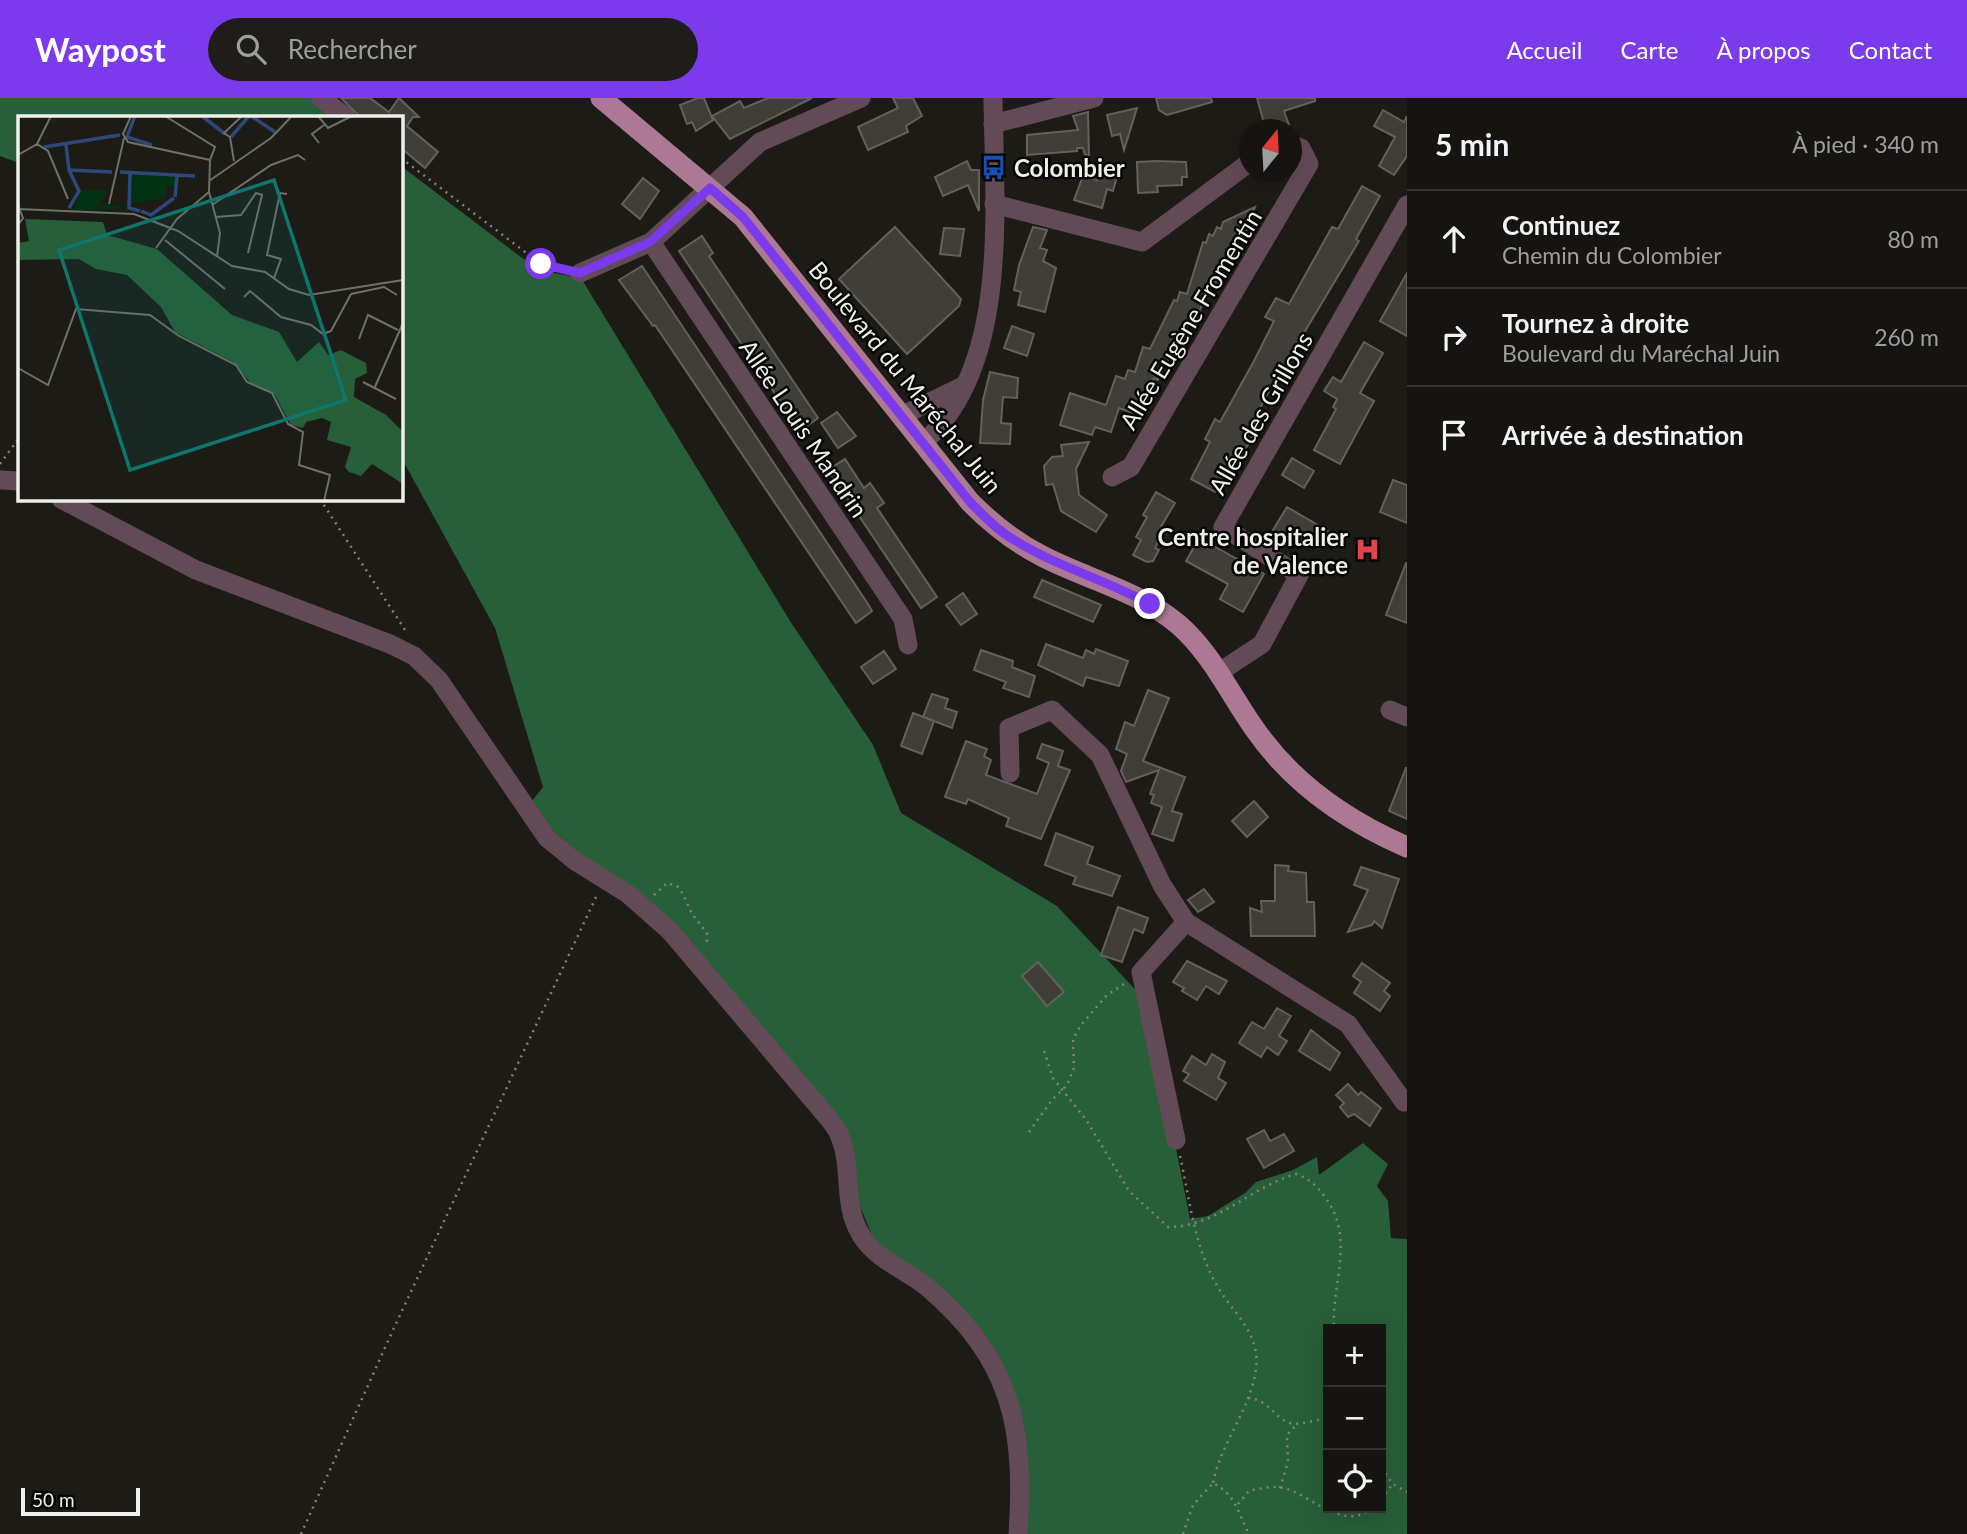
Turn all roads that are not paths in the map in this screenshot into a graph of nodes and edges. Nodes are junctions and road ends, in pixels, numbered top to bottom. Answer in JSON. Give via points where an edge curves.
{"nodes":[{"id":1,"x":321,"y":98,"type":"edge"},
{"id":2,"x":601,"y":98,"type":"edge"},
{"id":3,"x":861,"y":98,"type":"edge"},
{"id":4,"x":993,"y":98,"type":"edge"},
{"id":5,"x":1094,"y":98,"type":"edge"},
{"id":6,"x":345,"y":116,"type":"edge"},
{"id":7,"x":993,"y":124,"type":"junction"},
{"id":8,"x":1302,"y":150,"type":"edge"},
{"id":9,"x":1239,"y":170,"type":"edge"},
{"id":10,"x":1302,"y":174,"type":"edge"},
{"id":11,"x":1297,"y":182,"type":"edge"},
{"id":12,"x":710,"y":188,"type":"junction"},
{"id":13,"x":994,"y":204,"type":"junction"},
{"id":14,"x":1407,"y":205,"type":"edge"},
{"id":15,"x":650,"y":242,"type":"junction"},
{"id":16,"x":580,"y":273,"type":"road end"},
{"id":17,"x":963,"y":386,"type":"junction"},
{"id":18,"x":902,"y":415,"type":"junction"},
{"id":19,"x":924,"y":442,"type":"junction"},
{"id":20,"x":1112,"y":477,"type":"dead end"},
{"id":21,"x":0,"y":480,"type":"edge"},
{"id":22,"x":18,"y":481,"type":"edge"},
{"id":23,"x":63,"y":500,"type":"edge"},
{"id":24,"x":908,"y":645,"type":"dead end"},
{"id":25,"x":1218,"y":673,"type":"junction"},
{"id":26,"x":1010,"y":773,"type":"dead end"},
{"id":27,"x":1407,"y":847,"type":"edge"},
{"id":28,"x":1186,"y":922,"type":"junction"},
{"id":29,"x":1407,"y":1101,"type":"edge"},
{"id":30,"x":1177,"y":1140,"type":"road end"},
{"id":31,"x":1018,"y":1534,"type":"edge"}],
"edges":[{"from":1,"to":6,"type":"street"},
{"from":2,"to":12,"type":"main road","name":"Boulevard du Maréchal Juin"},
{"from":3,"to":12,"type":"street","via":[[761,142]]},
{"from":4,"to":7,"type":"street"},
{"from":5,"to":7,"type":"street"},
{"from":7,"to":13,"type":"street"},
{"from":8,"to":10,"type":"street","name":"Allée Eugène Fromentin","via":[[1308,164]]},
{"from":9,"to":13,"type":"street","name":"Allée Eugène Fromentin","via":[[1142,242]]},
{"from":11,"to":20,"type":"street","name":"Allée Eugène Fromentin","via":[[1131,467]]},
{"from":12,"to":15,"type":"street"},
{"from":12,"to":18,"type":"main road","name":"Boulevard du Maréchal Juin","via":[[751,226]]},
{"from":13,"to":17,"type":"street","via":[[988,304]]},
{"from":14,"to":25,"type":"street","name":"Allée des Grillons","via":[[1223,527],[1299,575],[1262,644]]},
{"from":15,"to":16,"type":"street"},
{"from":15,"to":24,"type":"street","name":"Allée Louis Mandrin","via":[[903,619]]},
{"from":17,"to":18,"type":"street"},
{"from":17,"to":19,"type":"street","via":[[956,405]]},
{"from":18,"to":19,"type":"main road","name":"Boulevard du Maréchal Juin"},
{"from":19,"to":25,"type":"main road","name":"Boulevard du Maréchal Juin","via":[[993,524],[1044,558],[1150,604],[1179,626]]},
{"from":21,"to":22,"type":"street"},
{"from":23,"to":31,"type":"street","via":[[195,570],[414,656],[439,680],[547,838],[670,931],[829,1119],[840,1137],[852,1218],[862,1237],[880,1256],[950,1307],[988,1353],[1012,1410],[1018,1441]]},
{"from":25,"to":27,"type":"main road","name":"Boulevard du Maréchal Juin","via":[[1287,769],[1333,807]]},
{"from":26,"to":28,"type":"street","via":[[1009,728],[1052,710],[1100,755],[1162,885]]},
{"from":28,"to":29,"type":"street","via":[[1348,1024]]},
{"from":28,"to":30,"type":"street","via":[[1141,972]]}]}
